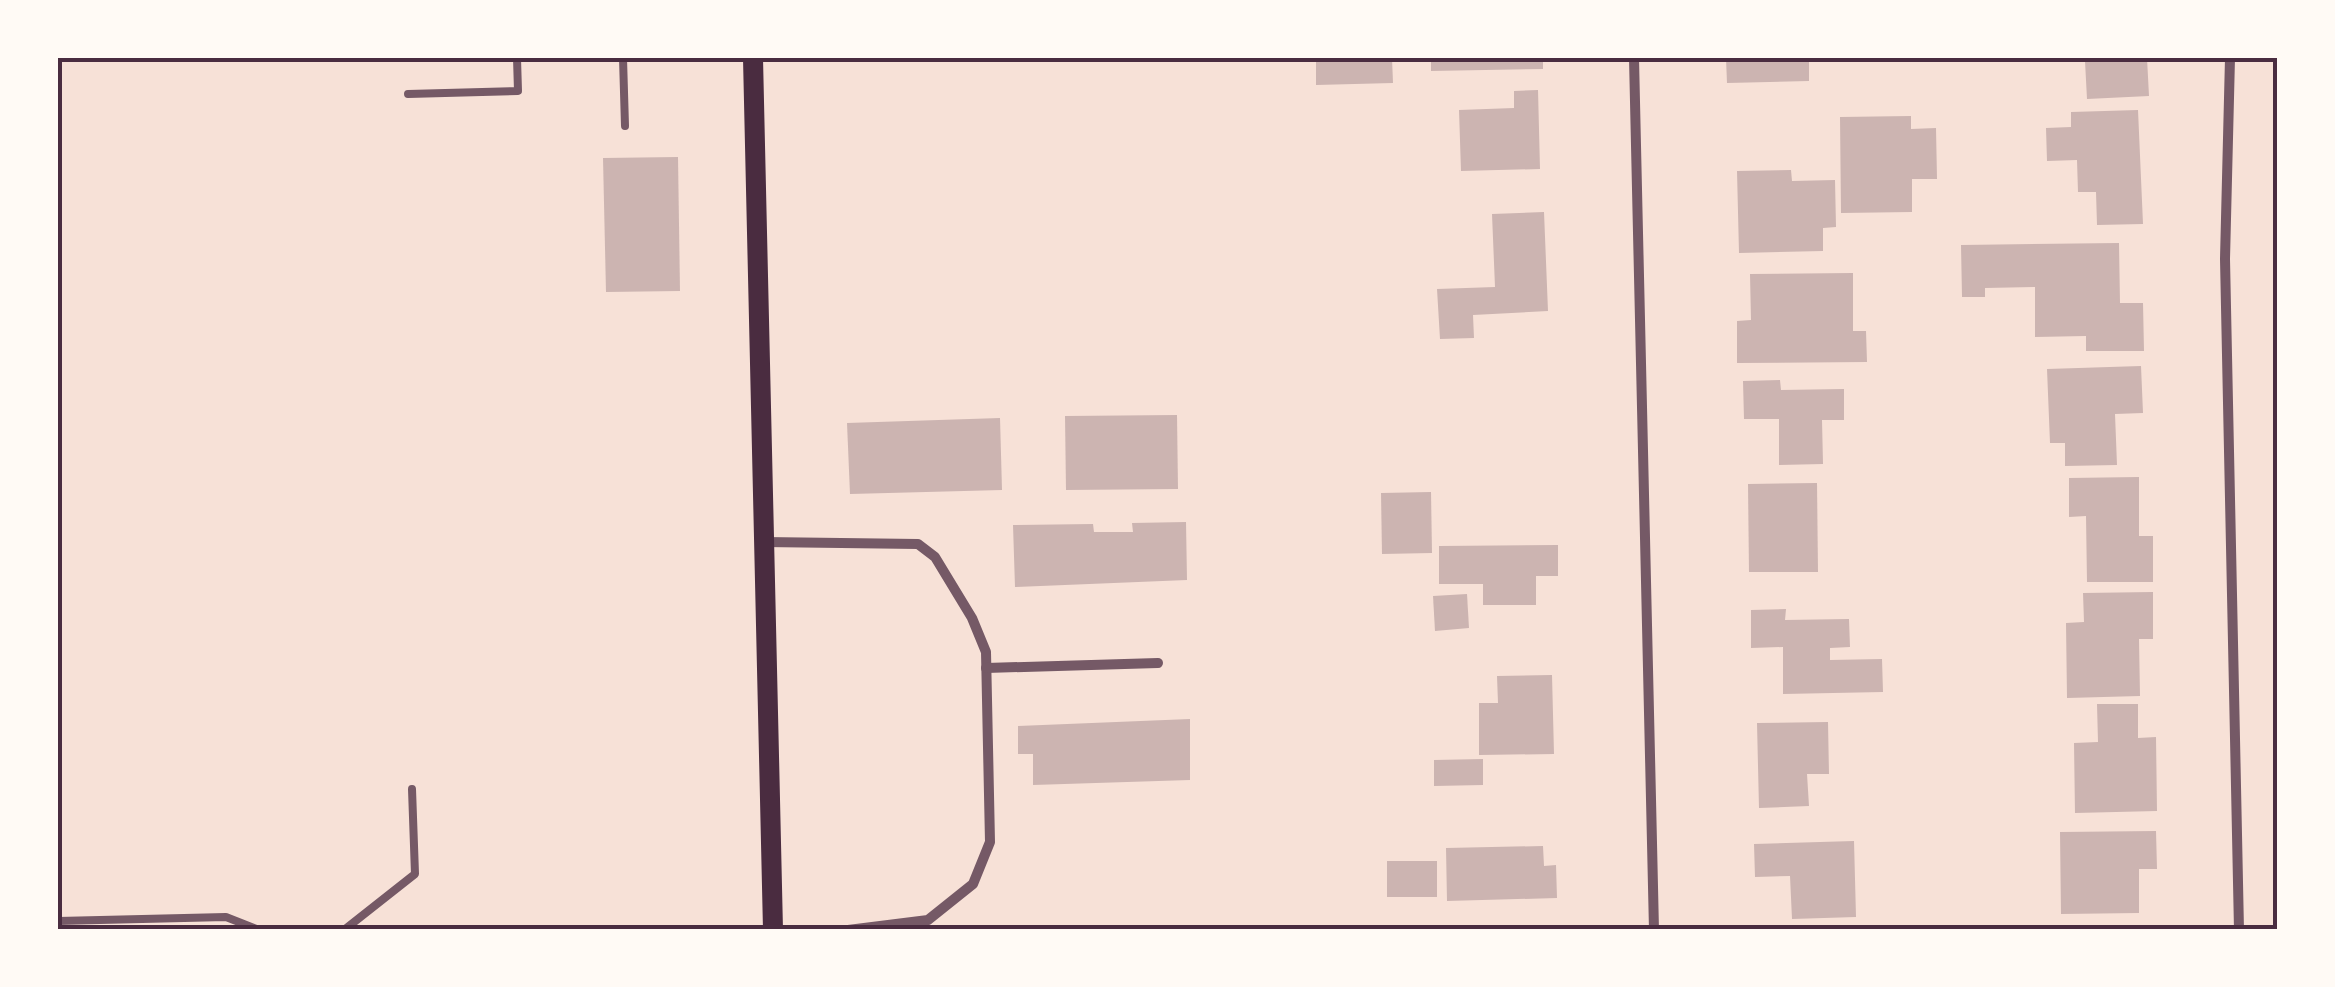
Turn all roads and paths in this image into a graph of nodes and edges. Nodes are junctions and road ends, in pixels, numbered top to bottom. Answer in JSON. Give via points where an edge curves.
{"nodes":[{"id":1,"x":517,"y":58,"type":"edge"},
{"id":2,"x":623,"y":58,"type":"edge"},
{"id":3,"x":753,"y":58,"type":"edge"},
{"id":4,"x":1634,"y":58,"type":"edge"},
{"id":5,"x":2230,"y":58,"type":"edge"},
{"id":6,"x":408,"y":94,"type":"dead end"},
{"id":7,"x":625,"y":126,"type":"dead end"},
{"id":8,"x":764,"y":542,"type":"junction"},
{"id":9,"x":1158,"y":663,"type":"dead end"},
{"id":10,"x":986,"y":668,"type":"junction"},
{"id":11,"x":412,"y":788,"type":"dead end"},
{"id":12,"x":58,"y":921,"type":"edge"},
{"id":13,"x":259,"y":930,"type":"edge"},
{"id":14,"x":344,"y":930,"type":"edge"},
{"id":15,"x":772,"y":930,"type":"edge"},
{"id":16,"x":848,"y":930,"type":"edge"},
{"id":17,"x":1654,"y":930,"type":"edge"},
{"id":18,"x":2239,"y":930,"type":"edge"}],
"edges":[{"from":1,"to":6,"type":"lane","via":[[518,92]]},
{"from":2,"to":7,"type":"lane"},
{"from":3,"to":8,"type":"main road"},
{"from":4,"to":17,"type":"street"},
{"from":5,"to":18,"type":"street","via":[[2226,259]]},
{"from":8,"to":10,"type":"street","via":[[918,544],[935,557],[972,618]]},
{"from":8,"to":15,"type":"main road"},
{"from":9,"to":10,"type":"street"},
{"from":10,"to":16,"type":"street","via":[[990,842],[972,884],[928,920]]},
{"from":11,"to":14,"type":"lane","via":[[414,874]]},
{"from":12,"to":13,"type":"lane","via":[[226,917]]}]}
